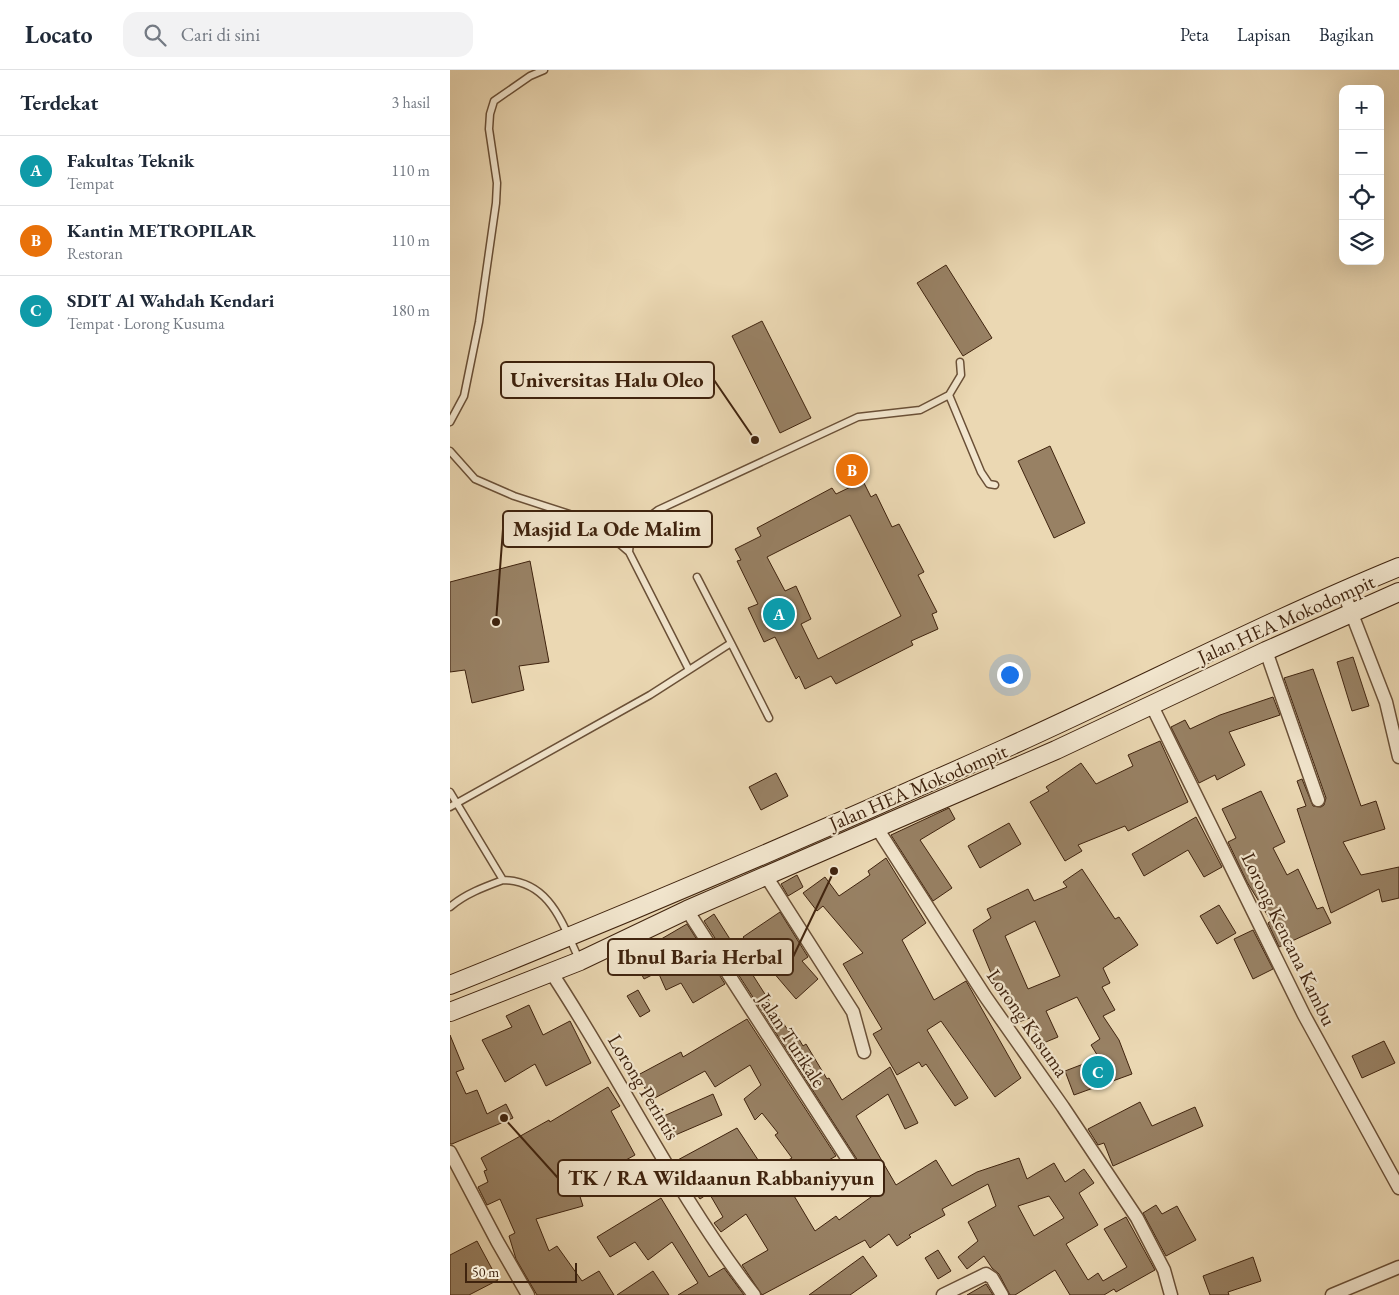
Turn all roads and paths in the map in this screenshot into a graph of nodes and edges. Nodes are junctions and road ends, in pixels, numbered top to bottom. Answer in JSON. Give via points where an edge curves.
{"nodes":[{"id":1,"x":544,"y":70,"type":"edge"},
{"id":2,"x":960,"y":362,"type":"dead end"},
{"id":3,"x":949,"y":395,"type":"junction"},
{"id":4,"x":450,"y":422,"type":"edge"},
{"id":5,"x":450,"y":451,"type":"edge"},
{"id":6,"x":995,"y":485,"type":"dead end"},
{"id":7,"x":630,"y":552,"type":"junction"},
{"id":8,"x":1399,"y":567,"type":"edge"},
{"id":9,"x":697,"y":577,"type":"dead end"},
{"id":10,"x":1343,"y":591,"type":"junction"},
{"id":11,"x":1399,"y":592,"type":"edge"},
{"id":12,"x":1352,"y":612,"type":"junction"},
{"id":13,"x":731,"y":643,"type":"junction"},
{"id":14,"x":1266,"y":651,"type":"junction"},
{"id":15,"x":689,"y":670,"type":"junction"},
{"id":16,"x":1151,"y":704,"type":"junction"},
{"id":17,"x":769,"y":718,"type":"dead end"},
{"id":18,"x":1399,"y":756,"type":"edge"},
{"id":19,"x":956,"y":770,"type":"junction"},
{"id":20,"x":965,"y":790,"type":"junction"},
{"id":21,"x":450,"y":792,"type":"edge"},
{"id":22,"x":1318,"y":800,"type":"dead end"},
{"id":23,"x":456,"y":802,"type":"junction"},
{"id":24,"x":450,"y":807,"type":"edge"},
{"id":25,"x":877,"y":828,"type":"junction"},
{"id":26,"x":766,"y":876,"type":"junction"},
{"id":27,"x":503,"y":880,"type":"junction"},
{"id":28,"x":450,"y":907,"type":"edge"},
{"id":29,"x":687,"y":910,"type":"junction"},
{"id":30,"x":569,"y":938,"type":"junction"},
{"id":31,"x":580,"y":961,"type":"junction"},
{"id":32,"x":485,"y":971,"type":"junction"},
{"id":33,"x":551,"y":972,"type":"junction"},
{"id":34,"x":450,"y":985,"type":"edge"},
{"id":35,"x":495,"y":994,"type":"junction"},
{"id":36,"x":450,"y":1012,"type":"edge"},
{"id":37,"x":864,"y":1052,"type":"dead end"},
{"id":38,"x":450,"y":1152,"type":"edge"},
{"id":39,"x":1399,"y":1188,"type":"edge"},
{"id":40,"x":867,"y":1189,"type":"dead end"},
{"id":41,"x":1399,"y":1267,"type":"edge"},
{"id":42,"x":528,"y":1295,"type":"edge"},
{"id":43,"x":754,"y":1295,"type":"edge"},
{"id":44,"x":943,"y":1295,"type":"edge"},
{"id":45,"x":1002,"y":1295,"type":"edge"},
{"id":46,"x":1171,"y":1295,"type":"edge"},
{"id":47,"x":1332,"y":1295,"type":"edge"}],
"edges":[{"from":1,"to":4,"type":"lane","via":[[494,101],[490,114],[496,203],[481,312],[464,396]]},
{"from":2,"to":3,"type":"lane","via":[[961,375]]},
{"from":3,"to":6,"type":"lane","via":[[981,472],[989,484]]},
{"from":3,"to":7,"type":"lane","via":[[920,410],[858,417],[658,510],[631,531]]},
{"from":5,"to":7,"type":"lane","via":[[475,480],[594,522]]},
{"from":7,"to":15,"type":"lane"},
{"from":8,"to":10,"type":"street","name":"Jalan HEA Mokodompit"},
{"from":9,"to":13,"type":"lane"},
{"from":10,"to":12,"type":"street"},
{"from":10,"to":19,"type":"street","name":"Jalan HEA Mokodompit"},
{"from":11,"to":12,"type":"street","name":"Jalan HEA Mokodompit"},
{"from":12,"to":14,"type":"street","name":"Jalan HEA Mokodompit"},
{"from":12,"to":18,"type":"street","via":[[1386,702]]},
{"from":13,"to":15,"type":"lane"},
{"from":13,"to":17,"type":"lane"},
{"from":14,"to":16,"type":"street","name":"Jalan HEA Mokodompit"},
{"from":14,"to":22,"type":"street"},
{"from":15,"to":23,"type":"lane","via":[[650,695]]},
{"from":16,"to":20,"type":"street","name":"Jalan HEA Mokodompit"},
{"from":16,"to":39,"type":"street","name":"Lorong Kencana Kambu","via":[[1304,1015]]},
{"from":19,"to":20,"type":"street"},
{"from":19,"to":30,"type":"street","name":"Jalan HEA Mokodompit"},
{"from":20,"to":25,"type":"street","name":"Jalan HEA Mokodompit"},
{"from":21,"to":23,"type":"lane"},
{"from":23,"to":24,"type":"lane"},
{"from":23,"to":27,"type":"lane"},
{"from":25,"to":26,"type":"street","name":"Jalan HEA Mokodompit"},
{"from":25,"to":46,"type":"street","name":"Lorong Kusuma","via":[[985,996],[1136,1218],[1164,1270]]},
{"from":26,"to":29,"type":"street","name":"Jalan HEA Mokodompit"},
{"from":26,"to":37,"type":"street","via":[[853,1012]]},
{"from":27,"to":28,"type":"lane","via":[[482,887]]},
{"from":27,"to":30,"type":"lane","via":[[515,880],[538,889],[551,901]]},
{"from":29,"to":31,"type":"street","name":"Jalan HEA Mokodompit"},
{"from":29,"to":40,"type":"street","name":"Jalan Turikale"},
{"from":30,"to":31,"type":"lane"},
{"from":30,"to":32,"type":"street","name":"Jalan HEA Mokodompit"},
{"from":31,"to":33,"type":"street","name":"Jalan HEA Mokodompit"},
{"from":32,"to":34,"type":"street","name":"Jalan HEA Mokodompit"},
{"from":32,"to":35,"type":"street"},
{"from":33,"to":35,"type":"street","name":"Jalan HEA Mokodompit"},
{"from":33,"to":43,"type":"street","name":"Lorong Perintis","via":[[709,1232]]},
{"from":35,"to":36,"type":"street","name":"Jalan HEA Mokodompit"},
{"from":38,"to":42,"type":"street"},
{"from":41,"to":47,"type":"street"},
{"from":44,"to":45,"type":"street","via":[[982,1274],[990,1275]]}]}
